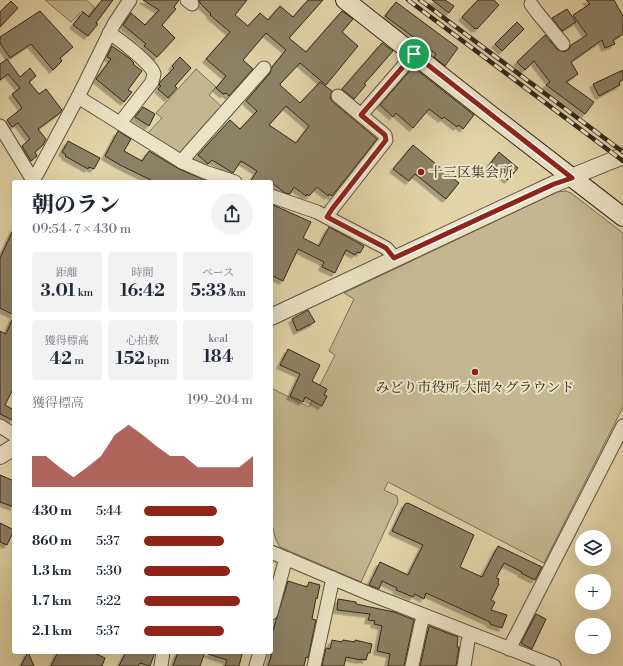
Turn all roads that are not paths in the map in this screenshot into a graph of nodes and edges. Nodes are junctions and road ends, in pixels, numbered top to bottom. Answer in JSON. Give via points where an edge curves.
{"nodes":[{"id":1,"x":130,"y":0,"type":"edge"},
{"id":2,"x":345,"y":0,"type":"edge"},
{"id":3,"x":532,"y":1,"type":"edge"},
{"id":4,"x":110,"y":33,"type":"junction"},
{"id":5,"x":563,"y":44,"type":"dead end"},
{"id":6,"x":414,"y":54,"type":"junction"},
{"id":7,"x":264,"y":68,"type":"dead end"},
{"id":8,"x":338,"y":96,"type":"dead end"},
{"id":9,"x":78,"y":98,"type":"junction"},
{"id":10,"x":361,"y":115,"type":"junction"},
{"id":11,"x":120,"y":123,"type":"junction"},
{"id":12,"x":0,"y":126,"type":"edge"},
{"id":13,"x":623,"y":156,"type":"edge"},
{"id":14,"x":182,"y":162,"type":"junction"},
{"id":15,"x":572,"y":178,"type":"junction"},
{"id":16,"x":32,"y":180,"type":"edge"},
{"id":17,"x":34,"y":180,"type":"edge"},
{"id":18,"x":229,"y":180,"type":"edge"},
{"id":19,"x":273,"y":197,"type":"edge"},
{"id":20,"x":327,"y":217,"type":"junction"},
{"id":21,"x":623,"y":217,"type":"edge"},
{"id":22,"x":394,"y":258,"type":"junction"},
{"id":23,"x":273,"y":316,"type":"edge"},
{"id":24,"x":0,"y":426,"type":"edge"},
{"id":25,"x":623,"y":426,"type":"edge"},
{"id":26,"x":12,"y":434,"type":"edge"},
{"id":27,"x":12,"y":448,"type":"edge"},
{"id":28,"x":0,"y":456,"type":"edge"},
{"id":29,"x":273,"y":553,"type":"edge"},
{"id":30,"x":288,"y":559,"type":"junction"},
{"id":31,"x":333,"y":578,"type":"junction"},
{"id":32,"x":273,"y":606,"type":"edge"},
{"id":33,"x":424,"y":616,"type":"junction"},
{"id":34,"x":471,"y":634,"type":"junction"},
{"id":35,"x":509,"y":649,"type":"junction"},
{"id":36,"x":163,"y":654,"type":"edge"},
{"id":37,"x":259,"y":654,"type":"edge"},
{"id":38,"x":547,"y":665,"type":"edge"},
{"id":39,"x":161,"y":666,"type":"edge"},
{"id":40,"x":256,"y":666,"type":"edge"},
{"id":41,"x":314,"y":666,"type":"edge"},
{"id":42,"x":412,"y":666,"type":"edge"},
{"id":43,"x":464,"y":666,"type":"edge"}],
"edges":[{"from":1,"to":4,"type":"street"},
{"from":2,"to":6,"type":"main road"},
{"from":3,"to":5,"type":"street","via":[[536,11]]},
{"from":4,"to":9,"type":"street"},
{"from":4,"to":11,"type":"street","via":[[151,67],[154,74],[152,82]]},
{"from":6,"to":10,"type":"street"},
{"from":6,"to":15,"type":"main road"},
{"from":7,"to":14,"type":"street"},
{"from":8,"to":10,"type":"street"},
{"from":9,"to":11,"type":"street"},
{"from":9,"to":17,"type":"street"},
{"from":10,"to":20,"type":"street","via":[[385,135],[386,140]]},
{"from":11,"to":14,"type":"street"},
{"from":12,"to":16,"type":"street"},
{"from":13,"to":15,"type":"street"},
{"from":14,"to":18,"type":"street"},
{"from":15,"to":21,"type":"main road"},
{"from":15,"to":22,"type":"street"},
{"from":19,"to":20,"type":"street"},
{"from":20,"to":22,"type":"street","via":[[386,248]]},
{"from":22,"to":23,"type":"street"},
{"from":24,"to":26,"type":"street"},
{"from":25,"to":35,"type":"street"},
{"from":27,"to":28,"type":"street"},
{"from":29,"to":30,"type":"street"},
{"from":30,"to":31,"type":"street"},
{"from":30,"to":32,"type":"street"},
{"from":31,"to":33,"type":"street"},
{"from":31,"to":41,"type":"street"},
{"from":33,"to":34,"type":"street"},
{"from":33,"to":42,"type":"street"},
{"from":34,"to":35,"type":"street"},
{"from":34,"to":43,"type":"street"},
{"from":35,"to":38,"type":"street"},
{"from":36,"to":39,"type":"street"},
{"from":37,"to":40,"type":"street"}]}
